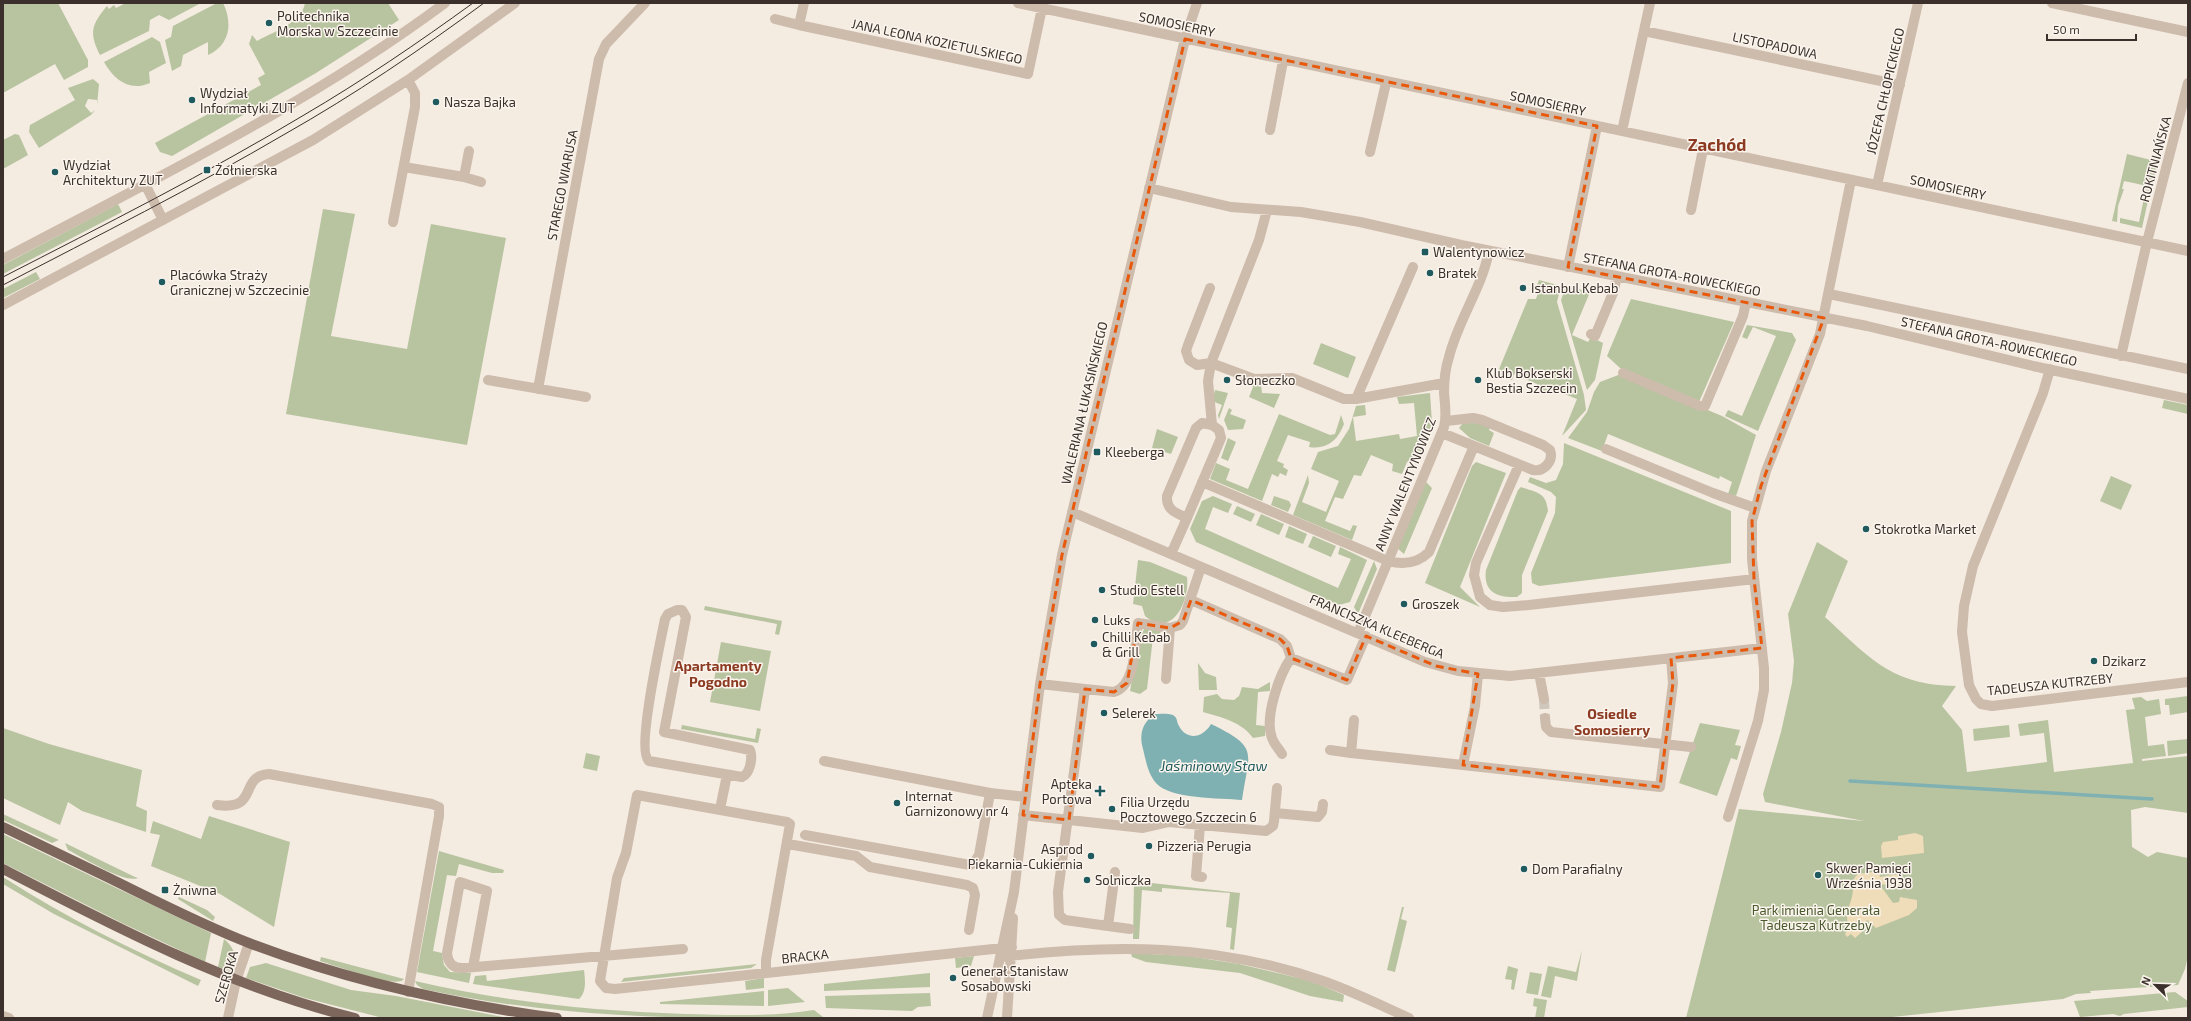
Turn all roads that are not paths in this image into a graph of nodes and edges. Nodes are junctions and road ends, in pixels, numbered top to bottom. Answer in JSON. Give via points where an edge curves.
{"nodes":[{"id":1,"x":445,"y":3,"type":"edge"},
{"id":2,"x":515,"y":3,"type":"edge"},
{"id":3,"x":645,"y":3,"type":"edge"},
{"id":4,"x":804,"y":3,"type":"edge"},
{"id":5,"x":1018,"y":3,"type":"edge"},
{"id":6,"x":1197,"y":3,"type":"edge"},
{"id":7,"x":1650,"y":3,"type":"edge"},
{"id":8,"x":1918,"y":3,"type":"edge"},
{"id":9,"x":2052,"y":3,"type":"edge"},
{"id":10,"x":1042,"y":8,"type":"junction"},
{"id":11,"x":775,"y":19,"type":"dead end"},
{"id":12,"x":800,"y":25,"type":"junction"},
{"id":13,"x":1644,"y":31,"type":"junction"},
{"id":14,"x":2188,"y":32,"type":"edge"},
{"id":15,"x":1184,"y":39,"type":"junction"},
{"id":16,"x":1283,"y":60,"type":"junction"},
{"id":17,"x":408,"y":80,"type":"junction"},
{"id":18,"x":1386,"y":83,"type":"junction"},
{"id":19,"x":2188,"y":83,"type":"edge"},
{"id":20,"x":1900,"y":85,"type":"junction"},
{"id":21,"x":1597,"y":126,"type":"junction"},
{"id":22,"x":1270,"y":130,"type":"dead end"},
{"id":23,"x":1622,"y":131,"type":"junction"},
{"id":24,"x":1703,"y":149,"type":"junction"},
{"id":25,"x":469,"y":151,"type":"dead end"},
{"id":26,"x":1370,"y":152,"type":"dead end"},
{"id":27,"x":404,"y":167,"type":"junction"},
{"id":28,"x":464,"y":177,"type":"junction"},
{"id":29,"x":1851,"y":180,"type":"junction"},
{"id":30,"x":481,"y":182,"type":"dead end"},
{"id":31,"x":145,"y":184,"type":"junction"},
{"id":32,"x":1877,"y":185,"type":"junction"},
{"id":33,"x":1149,"y":188,"type":"junction"},
{"id":34,"x":1267,"y":210,"type":"junction"},
{"id":35,"x":1691,"y":210,"type":"dead end"},
{"id":36,"x":163,"y":220,"type":"junction"},
{"id":37,"x":394,"y":222,"type":"dead end"},
{"id":38,"x":2147,"y":242,"type":"junction"},
{"id":39,"x":1489,"y":251,"type":"junction"},
{"id":40,"x":2188,"y":251,"type":"edge"},
{"id":41,"x":3,"y":259,"type":"edge"},
{"id":42,"x":1413,"y":267,"type":"dead end"},
{"id":43,"x":1568,"y":267,"type":"junction"},
{"id":44,"x":1617,"y":276,"type":"junction"},
{"id":45,"x":1210,"y":288,"type":"dead end"},
{"id":46,"x":1829,"y":294,"type":"junction"},
{"id":47,"x":1746,"y":302,"type":"junction"},
{"id":48,"x":3,"y":305,"type":"edge"},
{"id":49,"x":1824,"y":318,"type":"junction"},
{"id":50,"x":1591,"y":334,"type":"dead end"},
{"id":51,"x":2121,"y":356,"type":"junction"},
{"id":52,"x":1211,"y":363,"type":"junction"},
{"id":53,"x":2050,"y":369,"type":"junction"},
{"id":54,"x":2188,"y":369,"type":"edge"},
{"id":55,"x":1623,"y":373,"type":"dead end"},
{"id":56,"x":488,"y":380,"type":"dead end"},
{"id":57,"x":1444,"y":383,"type":"junction"},
{"id":58,"x":538,"y":389,"type":"junction"},
{"id":59,"x":586,"y":397,"type":"dead end"},
{"id":60,"x":1356,"y":399,"type":"junction"},
{"id":61,"x":2188,"y":399,"type":"edge"},
{"id":62,"x":1446,"y":421,"type":"junction"},
{"id":63,"x":1212,"y":425,"type":"junction"},
{"id":64,"x":1442,"y":433,"type":"junction"},
{"id":65,"x":1474,"y":446,"type":"junction"},
{"id":66,"x":1606,"y":449,"type":"dead end"},
{"id":67,"x":1518,"y":465,"type":"junction"},
{"id":68,"x":1202,"y":482,"type":"junction"},
{"id":69,"x":1755,"y":508,"type":"junction"},
{"id":70,"x":1072,"y":512,"type":"junction"},
{"id":71,"x":1187,"y":518,"type":"junction"},
{"id":72,"x":1171,"y":554,"type":"junction"},
{"id":73,"x":1388,"y":560,"type":"junction"},
{"id":74,"x":1201,"y":567,"type":"junction"},
{"id":75,"x":1754,"y":579,"type":"junction"},
{"id":76,"x":1192,"y":600,"type":"junction"},
{"id":77,"x":1170,"y":628,"type":"junction"},
{"id":78,"x":1362,"y":634,"type":"junction"},
{"id":79,"x":1762,"y":648,"type":"junction"},
{"id":80,"x":1291,"y":658,"type":"junction"},
{"id":81,"x":1671,"y":658,"type":"junction"},
{"id":82,"x":1539,"y":673,"type":"junction"},
{"id":83,"x":1478,"y":674,"type":"junction"},
{"id":84,"x":1166,"y":679,"type":"dead end"},
{"id":85,"x":2188,"y":682,"type":"edge"},
{"id":86,"x":1040,"y":684,"type":"junction"},
{"id":87,"x":1085,"y":689,"type":"junction"},
{"id":88,"x":1544,"y":699,"type":"tunnel mouth"},
{"id":89,"x":1545,"y":718,"type":"tunnel mouth"},
{"id":90,"x":1354,"y":720,"type":"dead end"},
{"id":91,"x":1665,"y":744,"type":"junction"},
{"id":92,"x":1691,"y":747,"type":"dead end"},
{"id":93,"x":1330,"y":750,"type":"dead end"},
{"id":94,"x":1351,"y":753,"type":"junction"},
{"id":95,"x":1282,"y":754,"type":"dead end"},
{"id":96,"x":824,"y":762,"type":"dead end"},
{"id":97,"x":1463,"y":765,"type":"junction"},
{"id":98,"x":727,"y":775,"type":"junction"},
{"id":99,"x":1277,"y":788,"type":"dead end"},
{"id":100,"x":990,"y":794,"type":"junction"},
{"id":101,"x":1026,"y":797,"type":"junction"},
{"id":102,"x":1323,"y":804,"type":"dead end"},
{"id":103,"x":217,"y":805,"type":"dead end"},
{"id":104,"x":720,"y":809,"type":"junction"},
{"id":105,"x":1275,"y":813,"type":"junction"},
{"id":106,"x":1023,"y":815,"type":"junction"},
{"id":107,"x":1728,"y":817,"type":"dead end"},
{"id":108,"x":1069,"y":820,"type":"junction"},
{"id":109,"x":1200,"y":825,"type":"junction"},
{"id":110,"x":3,"y":827,"type":"edge"},
{"id":111,"x":805,"y":835,"type":"dead end"},
{"id":112,"x":788,"y":844,"type":"junction"},
{"id":113,"x":3,"y":869,"type":"edge"},
{"id":114,"x":1114,"y":872,"type":"dead end"},
{"id":115,"x":1202,"y":877,"type":"dead end"},
{"id":116,"x":1014,"y":892,"type":"junction"},
{"id":117,"x":1108,"y":926,"type":"junction"},
{"id":118,"x":1130,"y":929,"type":"dead end"},
{"id":119,"x":969,"y":930,"type":"dead end"},
{"id":120,"x":249,"y":943,"type":"junction"},
{"id":121,"x":683,"y":949,"type":"dead end"},
{"id":122,"x":1012,"y":951,"type":"junction"},
{"id":123,"x":1001,"y":952,"type":"junction"},
{"id":124,"x":604,"y":956,"type":"junction"},
{"id":125,"x":473,"y":967,"type":"junction"},
{"id":126,"x":766,"y":974,"type":"junction"},
{"id":127,"x":236,"y":981,"type":"junction"},
{"id":128,"x":408,"y":992,"type":"junction"},
{"id":129,"x":3,"y":1016,"type":"edge"},
{"id":130,"x":9,"y":1018,"type":"edge"},
{"id":131,"x":228,"y":1018,"type":"edge"},
{"id":132,"x":355,"y":1018,"type":"edge"},
{"id":133,"x":557,"y":1018,"type":"edge"},
{"id":134,"x":987,"y":1018,"type":"edge"},
{"id":135,"x":1007,"y":1018,"type":"edge"},
{"id":136,"x":1409,"y":1018,"type":"edge"}],
"edges":[{"from":1,"to":31,"type":"street","via":[[348,71],[247,130]]},
{"from":2,"to":17,"type":"street"},
{"from":3,"to":58,"type":"street","name":"STAREGO WIARUSA","via":[[606,44],[599,59]]},
{"from":4,"to":12,"type":"street"},
{"from":5,"to":10,"type":"street","name":"SOMOSIERRY"},
{"from":6,"to":15,"type":"street","name":"WALERIANA ŁUKASIŃSKIEGO"},
{"from":7,"to":13,"type":"street"},
{"from":8,"to":20,"type":"street","name":"JÓZEFA CHŁOPICKIEGO"},
{"from":9,"to":14,"type":"street"},
{"from":10,"to":12,"type":"street","name":"JANA LEONA KOZIETULSKIEGO","via":[[1028,74]]},
{"from":10,"to":15,"type":"street","name":"SOMOSIERRY"},
{"from":11,"to":12,"type":"street","name":"JANA LEONA KOZIETULSKIEGO"},
{"from":13,"to":20,"type":"street","name":"LISTOPADOWA"},
{"from":13,"to":23,"type":"street"},
{"from":15,"to":16,"type":"street","name":"SOMOSIERRY"},
{"from":15,"to":33,"type":"street","name":"WALERIANA ŁUKASIŃSKIEGO"},
{"from":16,"to":18,"type":"street","name":"SOMOSIERRY"},
{"from":16,"to":22,"type":"street"},
{"from":17,"to":27,"type":"street","via":[[415,93],[415,102]]},
{"from":17,"to":36,"type":"street","via":[[313,140]]},
{"from":18,"to":21,"type":"street","name":"SOMOSIERRY"},
{"from":18,"to":26,"type":"street"},
{"from":19,"to":38,"type":"street","name":"ROKITNIAŃSKA"},
{"from":20,"to":32,"type":"street","name":"JÓZEFA CHŁOPICKIEGO"},
{"from":21,"to":23,"type":"street","name":"SOMOSIERRY"},
{"from":21,"to":43,"type":"street"},
{"from":23,"to":24,"type":"street","name":"SOMOSIERRY"},
{"from":24,"to":29,"type":"street","name":"SOMOSIERRY"},
{"from":24,"to":35,"type":"street"},
{"from":25,"to":28,"type":"street"},
{"from":27,"to":28,"type":"street"},
{"from":27,"to":37,"type":"street"},
{"from":28,"to":30,"type":"street"},
{"from":29,"to":32,"type":"street","name":"SOMOSIERRY"},
{"from":29,"to":46,"type":"street"},
{"from":31,"to":36,"type":"street"},
{"from":31,"to":41,"type":"street"},
{"from":32,"to":38,"type":"street","name":"SOMOSIERRY"},
{"from":33,"to":34,"type":"street","name":"STEFANA GROTA-ROWECKIEGO","via":[[1221,205]]},
{"from":33,"to":70,"type":"street","name":"WALERIANA ŁUKASIŃSKIEGO"},
{"from":34,"to":39,"type":"street","name":"STEFANA GROTA-ROWECKIEGO","via":[[1346,219]]},
{"from":34,"to":52,"type":"street","via":[[1259,240]]},
{"from":36,"to":48,"type":"street"},
{"from":38,"to":40,"type":"street","name":"SOMOSIERRY"},
{"from":38,"to":51,"type":"street"},
{"from":39,"to":43,"type":"street","name":"STEFANA GROTA-ROWECKIEGO"},
{"from":39,"to":57,"type":"street","name":"ANNY WALENTYNOWICZ","via":[[1485,267],[1453,340]]},
{"from":42,"to":60,"type":"street"},
{"from":43,"to":44,"type":"street","name":"STEFANA GROTA-ROWECKIEGO"},
{"from":44,"to":47,"type":"street","name":"STEFANA GROTA-ROWECKIEGO"},
{"from":44,"to":50,"type":"street","via":[[1613,293],[1595,336]]},
{"from":45,"to":52,"type":"street","via":[[1186,357],[1201,365]]},
{"from":46,"to":49,"type":"street"},
{"from":46,"to":51,"type":"street","name":"STEFANA GROTA-ROWECKIEGO"},
{"from":47,"to":49,"type":"street","name":"STEFANA GROTA-ROWECKIEGO"},
{"from":47,"to":55,"type":"street","via":[[1743,316],[1705,406]]},
{"from":49,"to":53,"type":"street","name":"STEFANA GROTA-ROWECKIEGO"},
{"from":49,"to":69,"type":"street"},
{"from":51,"to":54,"type":"street","name":"STEFANA GROTA-ROWECKIEGO"},
{"from":52,"to":60,"type":"street","via":[[1254,379],[1292,378],[1344,399]]},
{"from":52,"to":63,"type":"street","via":[[1208,381]]},
{"from":53,"to":61,"type":"street","name":"STEFANA GROTA-ROWECKIEGO"},
{"from":53,"to":85,"type":"street","name":"TADEUSZA KUTRZEBY","via":[[2043,393],[1970,575],[1962,620],[1969,685],[1981,704],[1992,706]]},
{"from":56,"to":58,"type":"street"},
{"from":57,"to":60,"type":"street"},
{"from":57,"to":62,"type":"street","name":"ANNY WALENTYNOWICZ"},
{"from":58,"to":59,"type":"street"},
{"from":62,"to":64,"type":"street","name":"ANNY WALENTYNOWICZ"},
{"from":62,"to":67,"type":"street","via":[[1473,418],[1482,420],[1543,445],[1551,453],[1548,464],[1542,470]]},
{"from":63,"to":68,"type":"street","via":[[1219,430],[1221,438]]},
{"from":63,"to":71,"type":"street","via":[[1202,423],[1196,428],[1167,496],[1170,510]]},
{"from":64,"to":65,"type":"street"},
{"from":64,"to":73,"type":"street","name":"ANNY WALENTYNOWICZ"},
{"from":65,"to":67,"type":"street"},
{"from":65,"to":73,"type":"street","via":[[1429,552],[1412,562]]},
{"from":66,"to":69,"type":"street"},
{"from":67,"to":75,"type":"street","via":[[1475,570],[1477,590],[1480,597],[1490,605],[1516,606]]},
{"from":68,"to":71,"type":"street"},
{"from":68,"to":73,"type":"street"},
{"from":69,"to":75,"type":"street","via":[[1751,531]]},
{"from":70,"to":72,"type":"street","name":"FRANCISZKA KLEEBERGA"},
{"from":70,"to":86,"type":"street","name":"WALERIANA ŁUKASIŃSKIEGO","via":[[1054,596]]},
{"from":71,"to":72,"type":"street"},
{"from":72,"to":74,"type":"street","name":"FRANCISZKA KLEEBERGA"},
{"from":73,"to":78,"type":"street","name":"ANNY WALENTYNOWICZ"},
{"from":74,"to":76,"type":"street"},
{"from":74,"to":78,"type":"street","name":"FRANCISZKA KLEEBERGA"},
{"from":75,"to":79,"type":"street"},
{"from":76,"to":77,"type":"street","via":[[1180,625]]},
{"from":76,"to":80,"type":"street","via":[[1280,639],[1287,646]]},
{"from":77,"to":84,"type":"street"},
{"from":77,"to":87,"type":"street","via":[[1138,624],[1131,673],[1123,688],[1114,692]]},
{"from":78,"to":80,"type":"street","name":"ANNY WALENTYNOWICZ","via":[[1347,680]]},
{"from":78,"to":83,"type":"street","name":"FRANCISZKA KLEEBERGA","via":[[1436,666]]},
{"from":79,"to":81,"type":"street","name":"FRANCISZKA KLEEBERGA"},
{"from":79,"to":107,"type":"street","via":[[1765,679],[1763,701]]},
{"from":80,"to":95,"type":"street","via":[[1276,689],[1272,717],[1272,738]]},
{"from":81,"to":82,"type":"street","name":"FRANCISZKA KLEEBERGA"},
{"from":81,"to":91,"type":"street","via":[[1673,683]]},
{"from":82,"to":83,"type":"street","name":"FRANCISZKA KLEEBERGA","via":[[1510,676]]},
{"from":82,"to":88,"type":"street"},
{"from":83,"to":97,"type":"street","via":[[1475,706]]},
{"from":86,"to":87,"type":"street"},
{"from":86,"to":101,"type":"street","name":"WALERIANA ŁUKASIŃSKIEGO"},
{"from":87,"to":108,"type":"street"},
{"from":89,"to":91,"type":"street","via":[[1546,727],[1551,732]]},
{"from":90,"to":94,"type":"street"},
{"from":91,"to":92,"type":"street"},
{"from":91,"to":97,"type":"street","via":[[1660,787]]},
{"from":93,"to":94,"type":"street"},
{"from":94,"to":97,"type":"street"},
{"from":96,"to":100,"type":"street"},
{"from":98,"to":98,"type":"street","via":[[649,761],[644,756],[645,727],[665,619],[672,612],[682,610],[686,617],[664,732],[750,750],[752,754],[746,776]]},
{"from":98,"to":104,"type":"street"},
{"from":99,"to":105,"type":"street"},
{"from":100,"to":101,"type":"street"},
{"from":100,"to":111,"type":"street","via":[[979,855],[970,866]]},
{"from":101,"to":106,"type":"street","name":"WALERIANA ŁUKASIŃSKIEGO"},
{"from":102,"to":105,"type":"street","via":[[1318,817]]},
{"from":103,"to":128,"type":"street","via":[[239,804],[246,798],[256,777],[269,774],[439,807]]},
{"from":104,"to":112,"type":"street","via":[[787,822],[791,828]]},
{"from":104,"to":124,"type":"street","via":[[638,795],[626,853],[617,878]]},
{"from":105,"to":109,"type":"street","via":[[1272,826],[1266,831]]},
{"from":106,"to":108,"type":"street"},
{"from":106,"to":116,"type":"street","name":"WALERIANA ŁUKASIŃSKIEGO"},
{"from":108,"to":109,"type":"street","via":[[1143,828],[1164,822]]},
{"from":108,"to":117,"type":"street","via":[[1058,892],[1059,915],[1065,920]]},
{"from":109,"to":115,"type":"street","via":[[1196,876]]},
{"from":110,"to":120,"type":"main road","via":[[190,918]]},
{"from":112,"to":119,"type":"street","via":[[856,856],[870,867],[967,885],[973,888],[975,895]]},
{"from":112,"to":126,"type":"street","via":[[766,960]]},
{"from":113,"to":127,"type":"main road","via":[[160,949]]},
{"from":114,"to":117,"type":"street"},
{"from":116,"to":122,"type":"street","name":"WALERIANA ŁUKASIŃSKIEGO"},
{"from":116,"to":123,"type":"street","name":"WALERIANA ŁUKASIŃSKIEGO"},
{"from":117,"to":118,"type":"street"},
{"from":120,"to":127,"type":"street","name":"SZEROKA"},
{"from":120,"to":128,"type":"main road","via":[[325,969]]},
{"from":121,"to":124,"type":"street"},
{"from":122,"to":123,"type":"street","name":"BRACKA"},
{"from":122,"to":135,"type":"street","name":"WALERIANA ŁUKASIŃSKIEGO"},
{"from":122,"to":136,"type":"street","name":"BRACKA","via":[[1154,948],[1204,953],[1307,975]]},
{"from":123,"to":126,"type":"street","name":"BRACKA"},
{"from":123,"to":134,"type":"street","name":"WALERIANA ŁUKASIŃSKIEGO"},
{"from":124,"to":125,"type":"street"},
{"from":124,"to":126,"type":"street","name":"BRACKA","via":[[600,977],[606,988]]},
{"from":125,"to":125,"type":"street","via":[[455,967],[447,956],[460,882],[487,891]]},
{"from":127,"to":131,"type":"street","name":"SZEROKA"},
{"from":127,"to":132,"type":"main road","via":[[299,1003]]},
{"from":128,"to":133,"type":"main road"},
{"from":129,"to":130,"type":"street"}]}
